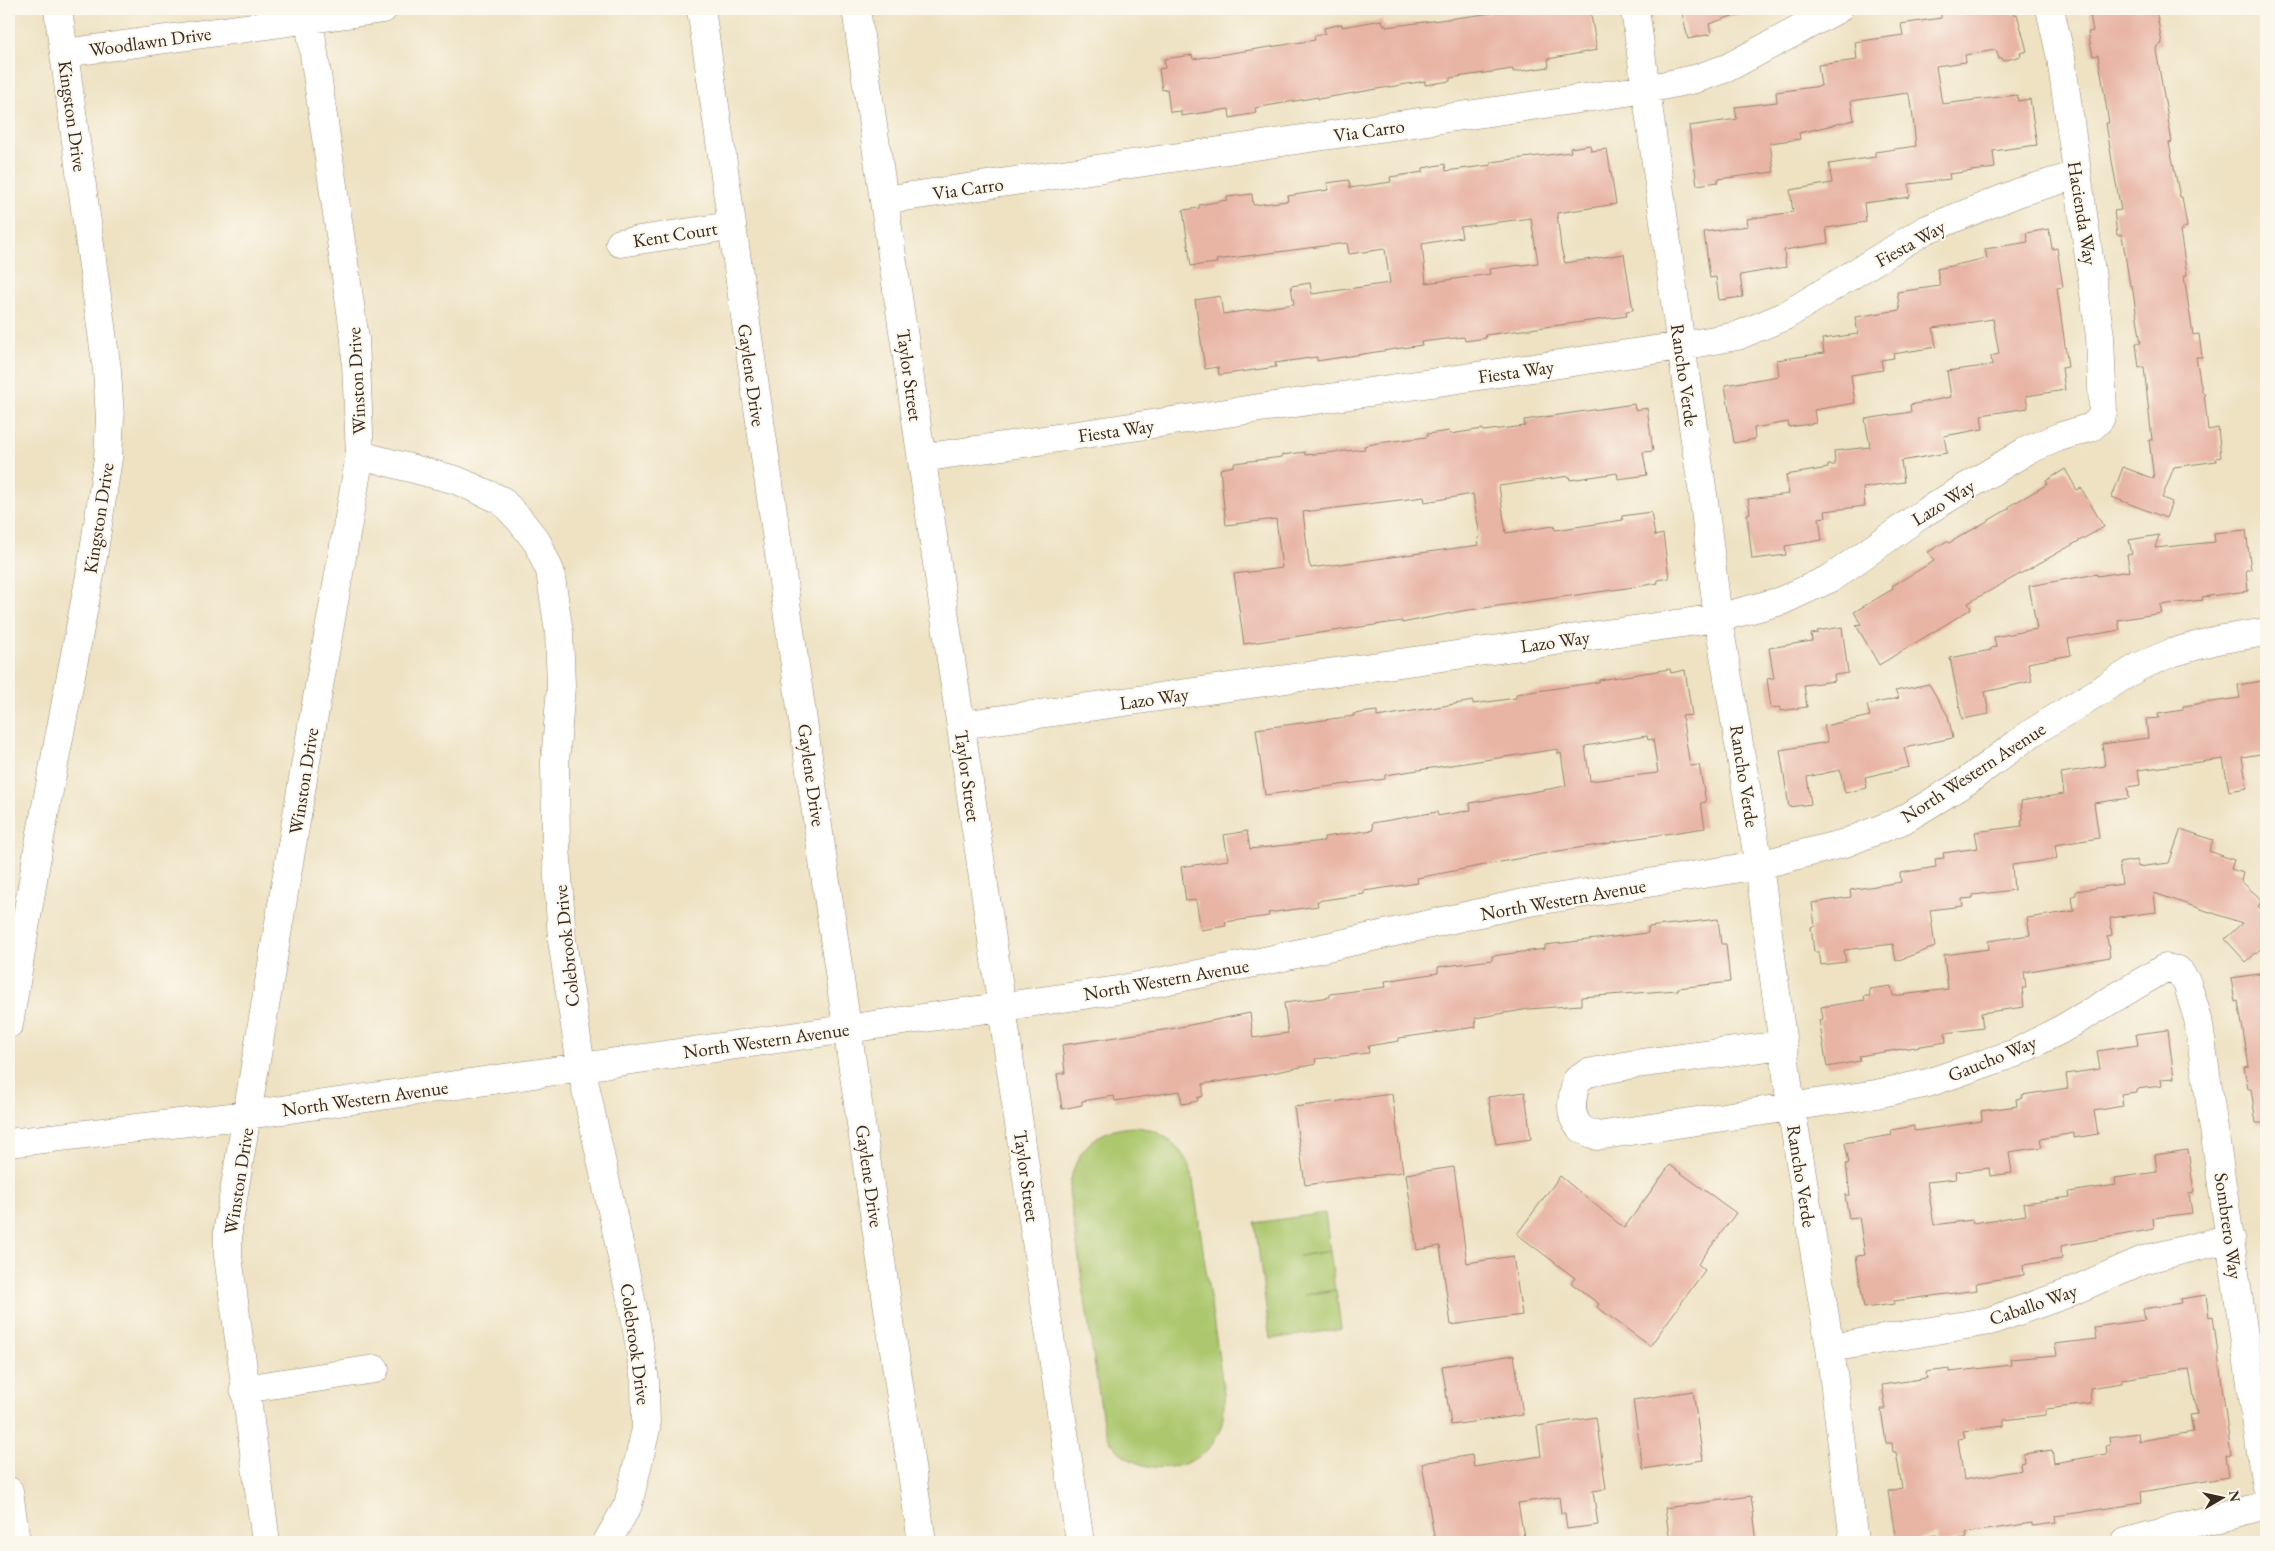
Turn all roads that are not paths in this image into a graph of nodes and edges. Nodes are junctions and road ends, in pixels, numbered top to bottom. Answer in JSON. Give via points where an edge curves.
{"nodes":[{"id":1,"x":58,"y":9,"type":"edge"},
{"id":2,"x":383,"y":9,"type":"edge"},
{"id":3,"x":701,"y":9,"type":"edge"},
{"id":4,"x":856,"y":9,"type":"edge"},
{"id":5,"x":1635,"y":9,"type":"edge"},
{"id":6,"x":1838,"y":9,"type":"edge"},
{"id":7,"x":2050,"y":9,"type":"edge"},
{"id":8,"x":309,"y":20,"type":"junction"},
{"id":9,"x":65,"y":53,"type":"junction"},
{"id":10,"x":1647,"y":89,"type":"junction"},
{"id":11,"x":2077,"y":175,"type":"junction"},
{"id":12,"x":884,"y":200,"type":"junction"},
{"id":13,"x":730,"y":226,"type":"junction"},
{"id":14,"x":620,"y":243,"type":"dead end"},
{"id":15,"x":1681,"y":346,"type":"junction"},
{"id":16,"x":2100,"y":419,"type":"joint"},
{"id":17,"x":360,"y":454,"type":"junction"},
{"id":18,"x":922,"y":458,"type":"junction"},
{"id":19,"x":1718,"y":618,"type":"junction"},
{"id":20,"x":2266,"y":632,"type":"edge"},
{"id":21,"x":961,"y":725,"type":"junction"},
{"id":22,"x":1759,"y":865,"type":"junction"},
{"id":23,"x":2178,"y":970,"type":"joint"},
{"id":24,"x":1002,"y":1006,"type":"junction"},
{"id":25,"x":9,"y":1024,"type":"edge"},
{"id":26,"x":849,"y":1029,"type":"junction"},
{"id":27,"x":1783,"y":1045,"type":"junction"},
{"id":28,"x":581,"y":1066,"type":"junction"},
{"id":29,"x":1791,"y":1106,"type":"junction"},
{"id":30,"x":248,"y":1115,"type":"junction"},
{"id":31,"x":9,"y":1143,"type":"edge"},
{"id":32,"x":2230,"y":1238,"type":"junction"},
{"id":33,"x":1830,"y":1348,"type":"junction"},
{"id":34,"x":375,"y":1369,"type":"dead end"},
{"id":35,"x":244,"y":1389,"type":"junction"},
{"id":36,"x":2266,"y":1487,"type":"edge"},
{"id":37,"x":9,"y":1491,"type":"edge"},
{"id":38,"x":2266,"y":1506,"type":"edge"},
{"id":39,"x":16,"y":1542,"type":"edge"},
{"id":40,"x":266,"y":1542,"type":"edge"},
{"id":41,"x":607,"y":1542,"type":"edge"},
{"id":42,"x":922,"y":1542,"type":"edge"},
{"id":43,"x":1080,"y":1542,"type":"edge"},
{"id":44,"x":1854,"y":1542,"type":"edge"},
{"id":45,"x":2126,"y":1542,"type":"edge"}],
"edges":[{"from":1,"to":9,"type":"street","name":"Kingston Drive"},
{"from":2,"to":8,"type":"street","name":"Woodlawn Drive"},
{"from":3,"to":13,"type":"street","name":"Gaylene Drive"},
{"from":4,"to":12,"type":"street","name":"Taylor Street"},
{"from":5,"to":10,"type":"street","name":"Rancho Verde"},
{"from":6,"to":10,"type":"street","name":"Via Carro","via":[[1727,68]]},
{"from":7,"to":11,"type":"street","name":"Hacienda Way","via":[[2061,58]]},
{"from":8,"to":9,"type":"street","name":"Woodlawn Drive"},
{"from":8,"to":17,"type":"street","name":"Winston Drive","via":[[355,339]]},
{"from":9,"to":25,"type":"street","name":"Kingston Drive","via":[[107,370],[108,458],[91,570],[40,838]]},
{"from":10,"to":12,"type":"street","name":"Via Carro"},
{"from":10,"to":15,"type":"street","name":"Rancho Verde"},
{"from":11,"to":15,"type":"street","name":"Fiesta Way","via":[[2020,192],[1925,230],[1785,316],[1737,336]]},
{"from":11,"to":16,"type":"street","name":"Hacienda Way","via":[[2100,336],[2103,412]]},
{"from":12,"to":18,"type":"street","name":"Taylor Street"},
{"from":13,"to":14,"type":"street","name":"Kent Court"},
{"from":13,"to":26,"type":"street","name":"Gaylene Drive"},
{"from":15,"to":18,"type":"street","name":"Fiesta Way"},
{"from":15,"to":19,"type":"street","name":"Rancho Verde"},
{"from":16,"to":19,"type":"street","name":"Lazo Way","via":[[2092,427],[2026,451],[1926,512],[1831,578],[1781,601]]},
{"from":17,"to":28,"type":"street","name":"Colebrook Drive","via":[[456,480],[501,500],[537,542],[550,571],[559,632],[561,686],[555,763],[556,846],[562,940]]},
{"from":17,"to":30,"type":"street","name":"Winston Drive"},
{"from":18,"to":21,"type":"street","name":"Taylor Street"},
{"from":19,"to":21,"type":"street","name":"Lazo Way"},
{"from":19,"to":22,"type":"street","name":"Rancho Verde"},
{"from":20,"to":22,"type":"street","name":"North Western Avenue","via":[[2189,648],[2140,666],[2033,732],[1967,781],[1903,820],[1846,843]]},
{"from":21,"to":24,"type":"street","name":"Taylor Street"},
{"from":22,"to":24,"type":"street","name":"North Western Avenue","via":[[1524,903],[1260,962],[1118,990]]},
{"from":22,"to":27,"type":"street","name":"Rancho Verde"},
{"from":23,"to":29,"type":"street","name":"Gaucho Way","via":[[2165,968],[2015,1053],[1928,1083]]},
{"from":23,"to":32,"type":"street","name":"Sombrero Way","via":[[2187,983],[2198,1019]]},
{"from":24,"to":26,"type":"street","name":"North Western Avenue"},
{"from":24,"to":43,"type":"street","name":"Taylor Street"},
{"from":26,"to":28,"type":"street","name":"North Western Avenue"},
{"from":26,"to":42,"type":"street","name":"Gaylene Drive"},
{"from":27,"to":29,"type":"street","name":"Rancho Verde"},
{"from":27,"to":29,"type":"street","name":"Gaucho Way","via":[[1588,1073],[1577,1080],[1571,1110],[1582,1129],[1597,1136]]},
{"from":28,"to":30,"type":"street","name":"North Western Avenue"},
{"from":28,"to":41,"type":"street","name":"Colebrook Drive","via":[[635,1318],[645,1381],[646,1429],[628,1505]]},
{"from":29,"to":33,"type":"street","name":"Rancho Verde"},
{"from":30,"to":31,"type":"street","name":"North Western Avenue"},
{"from":30,"to":35,"type":"street","name":"Winston Drive","via":[[228,1228],[228,1256]]},
{"from":32,"to":33,"type":"street","name":"Caballo Way","via":[[2143,1260],[2066,1294],[1990,1321]]},
{"from":32,"to":36,"type":"street","name":"Sombrero Way"},
{"from":33,"to":44,"type":"street","name":"Rancho Verde"},
{"from":34,"to":35,"type":"street"},
{"from":35,"to":40,"type":"street","name":"Winston Drive"},
{"from":37,"to":39,"type":"street"},
{"from":38,"to":45,"type":"street"}]}
